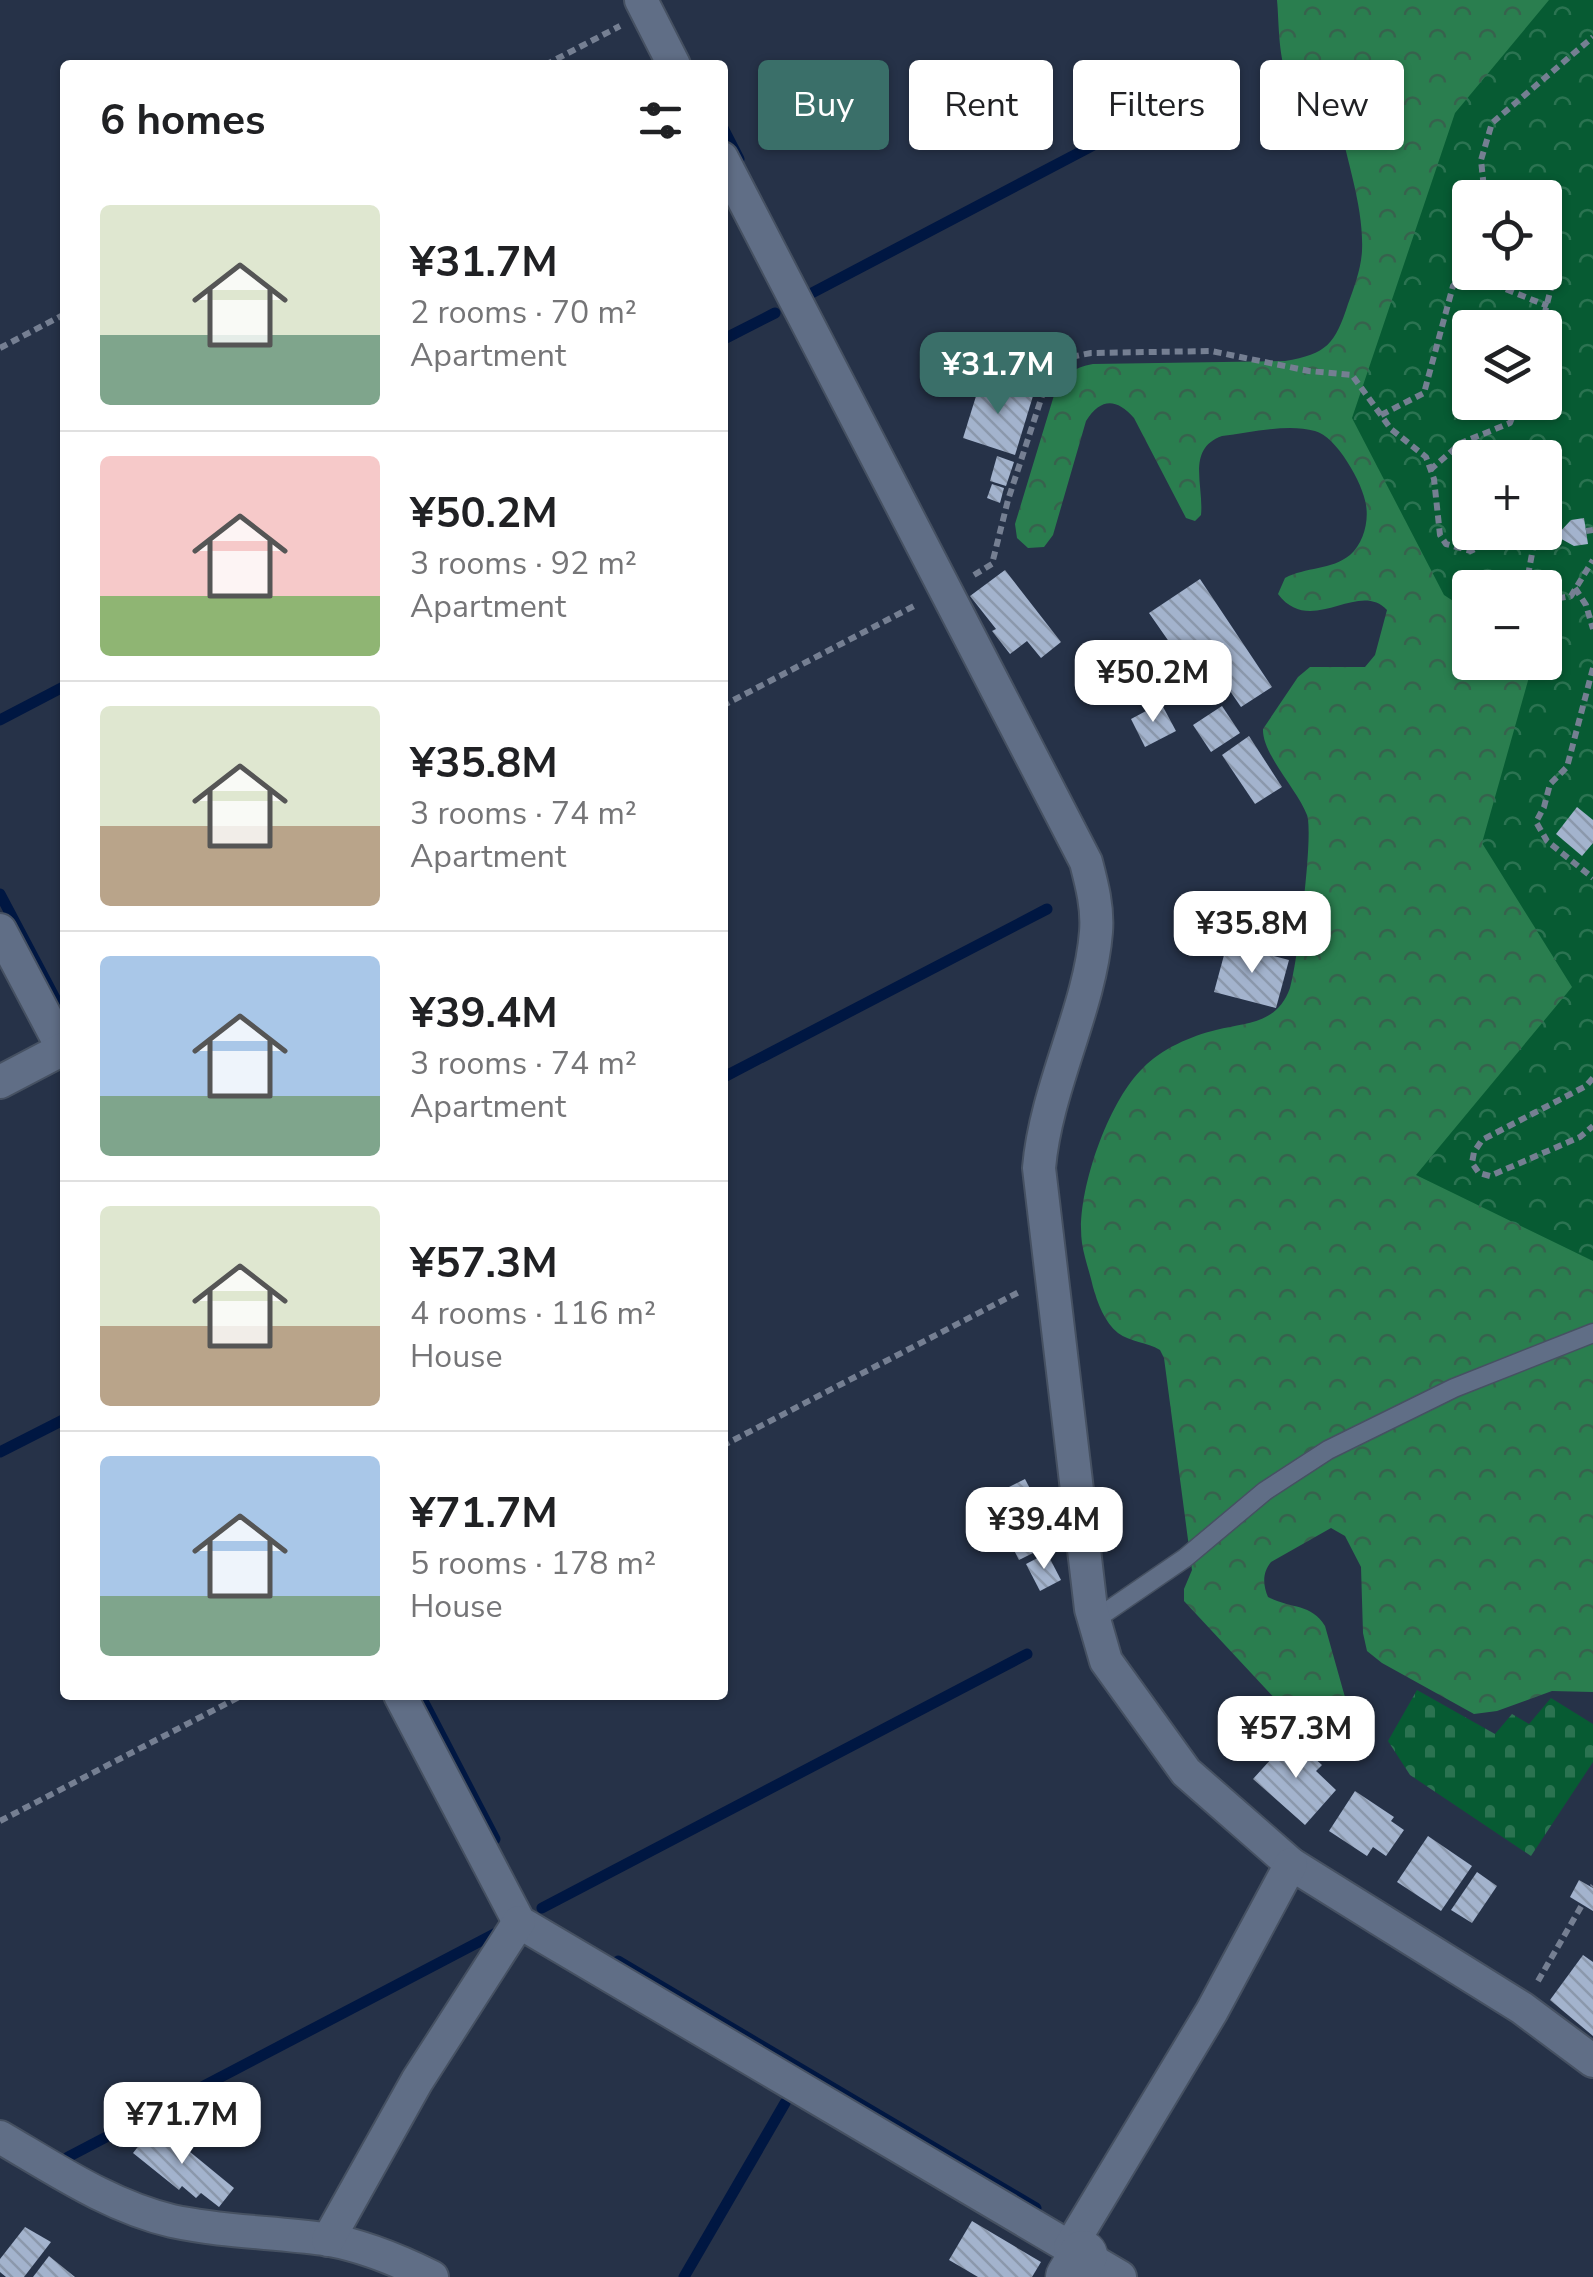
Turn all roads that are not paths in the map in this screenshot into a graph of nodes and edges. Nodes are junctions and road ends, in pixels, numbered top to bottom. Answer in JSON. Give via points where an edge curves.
{"nodes":[{"id":1,"x":644,"y":6,"type":"edge"},
{"id":2,"x":671,"y":60,"type":"edge"},
{"id":3,"x":728,"y":170,"type":"edge"},
{"id":4,"x":0,"y":930,"type":"edge"},
{"id":5,"x":60,"y":1043,"type":"edge"},
{"id":6,"x":60,"y":1053,"type":"edge"},
{"id":7,"x":0,"y":1082,"type":"edge"},
{"id":8,"x":1593,"y":1333,"type":"edge"},
{"id":9,"x":1093,"y":1620,"type":"junction"},
{"id":10,"x":403,"y":1700,"type":"edge"},
{"id":11,"x":1290,"y":1864,"type":"junction"},
{"id":12,"x":519,"y":1922,"type":"junction"},
{"id":13,"x":1593,"y":2061,"type":"edge"},
{"id":14,"x":0,"y":2137,"type":"edge"},
{"id":15,"x":328,"y":2240,"type":"junction"},
{"id":16,"x":1086,"y":2264,"type":"edge"},
{"id":17,"x":432,"y":2277,"type":"edge"}],
"edges":[{"from":1,"to":2,"type":"street"},
{"from":3,"to":9,"type":"street","via":[[1071,830],[1095,896],[1090,965],[1039,1168]]},
{"from":4,"to":5,"type":"street"},
{"from":6,"to":7,"type":"street"},
{"from":8,"to":9,"type":"lane","via":[[1454,1388],[1328,1450]]},
{"from":9,"to":11,"type":"street","via":[[1106,1662],[1186,1772]]},
{"from":10,"to":12,"type":"street"},
{"from":11,"to":13,"type":"street","via":[[1522,2008]]},
{"from":11,"to":16,"type":"street"},
{"from":12,"to":15,"type":"street","via":[[407,2098]]},
{"from":12,"to":16,"type":"street"},
{"from":14,"to":15,"type":"street","via":[[89,2188],[166,2219]]},
{"from":15,"to":17,"type":"street"}]}
